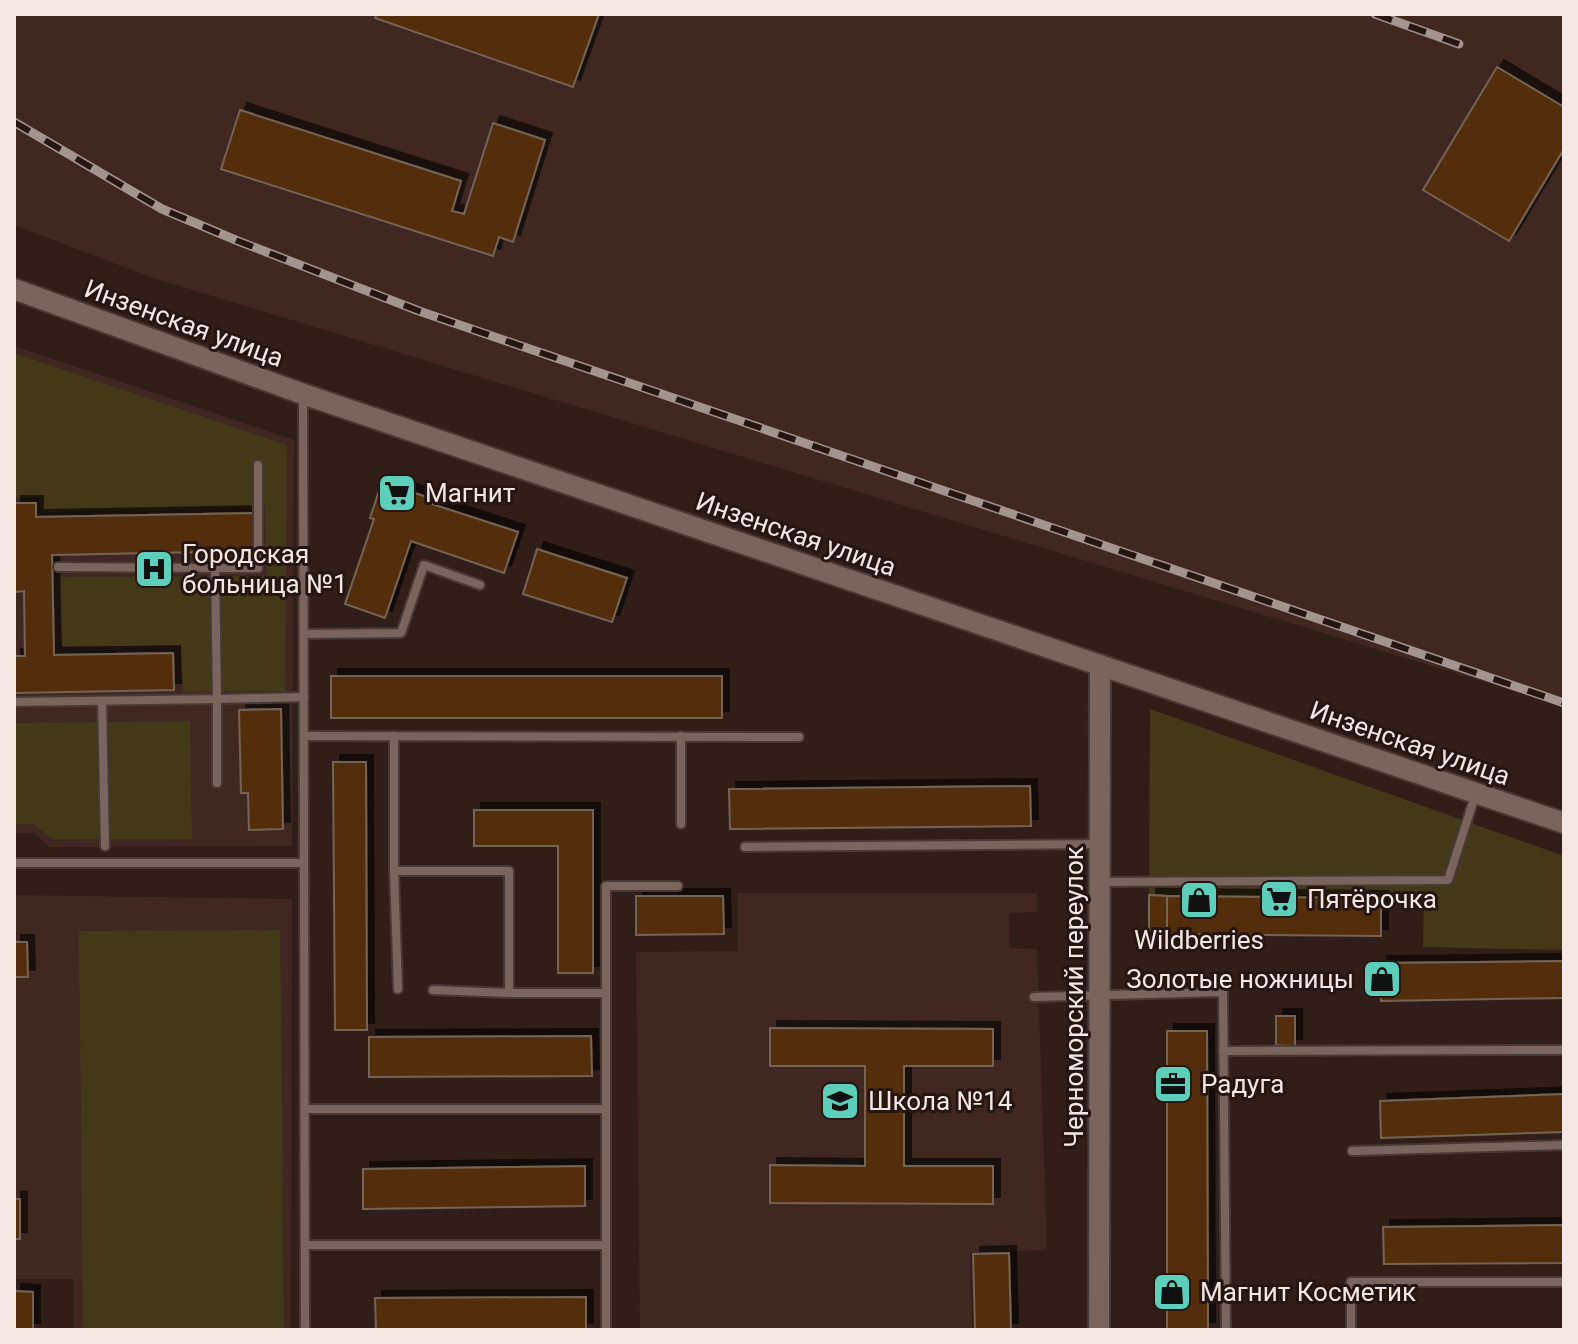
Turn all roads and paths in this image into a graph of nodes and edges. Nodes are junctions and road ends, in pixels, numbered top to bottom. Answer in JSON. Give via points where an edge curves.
{"nodes":[{"id":1,"x":14,"y":289,"type":"edge"},
{"id":2,"x":303,"y":394,"type":"junction"},
{"id":3,"x":258,"y":465,"type":"dead end"},
{"id":4,"x":58,"y":567,"type":"dead end"},
{"id":5,"x":215,"y":568,"type":"junction"},
{"id":6,"x":480,"y":585,"type":"dead end"},
{"id":7,"x":304,"y":634,"type":"junction"},
{"id":8,"x":1100,"y":665,"type":"junction"},
{"id":9,"x":304,"y":697,"type":"junction"},
{"id":10,"x":217,"y":699,"type":"junction"},
{"id":11,"x":102,"y":701,"type":"junction"},
{"id":12,"x":14,"y":702,"type":"edge"},
{"id":13,"x":304,"y":736,"type":"junction"},
{"id":14,"x":394,"y":736,"type":"junction"},
{"id":15,"x":681,"y":736,"type":"junction"},
{"id":16,"x":799,"y":737,"type":"dead end"},
{"id":17,"x":217,"y":783,"type":"dead end"},
{"id":18,"x":1476,"y":793,"type":"junction"},
{"id":19,"x":1564,"y":823,"type":"edge"},
{"id":20,"x":681,"y":824,"type":"dead end"},
{"id":21,"x":1100,"y":844,"type":"junction"},
{"id":22,"x":105,"y":846,"type":"dead end"},
{"id":23,"x":745,"y":847,"type":"dead end"},
{"id":24,"x":14,"y":863,"type":"edge"},
{"id":25,"x":304,"y":863,"type":"junction"},
{"id":26,"x":394,"y":871,"type":"junction"},
{"id":27,"x":1100,"y":882,"type":"junction"},
{"id":28,"x":678,"y":886,"type":"dead end"},
{"id":29,"x":398,"y":989,"type":"dead end"},
{"id":30,"x":433,"y":990,"type":"dead end"},
{"id":31,"x":509,"y":993,"type":"junction"},
{"id":32,"x":606,"y":993,"type":"junction"},
{"id":33,"x":1099,"y":996,"type":"junction"},
{"id":34,"x":1034,"y":997,"type":"dead end"},
{"id":35,"x":1564,"y":1050,"type":"edge"},
{"id":36,"x":1223,"y":1051,"type":"junction"},
{"id":37,"x":305,"y":1109,"type":"junction"},
{"id":38,"x":606,"y":1109,"type":"junction"},
{"id":39,"x":1564,"y":1145,"type":"edge"},
{"id":40,"x":1352,"y":1151,"type":"dead end"},
{"id":41,"x":305,"y":1245,"type":"junction"},
{"id":42,"x":606,"y":1245,"type":"junction"},
{"id":43,"x":1564,"y":1282,"type":"edge"},
{"id":44,"x":305,"y":1330,"type":"edge"},
{"id":45,"x":606,"y":1330,"type":"edge"},
{"id":46,"x":1099,"y":1330,"type":"edge"},
{"id":47,"x":1226,"y":1330,"type":"edge"},
{"id":48,"x":1351,"y":1330,"type":"edge"}],
"edges":[{"from":1,"to":2,"type":"street","name":"Инзенская улица"},
{"from":2,"to":7,"type":"lane"},
{"from":2,"to":8,"type":"street","name":"Инзенская улица"},
{"from":3,"to":5,"type":"lane","via":[[258,568]]},
{"from":4,"to":5,"type":"lane"},
{"from":5,"to":10,"type":"lane"},
{"from":6,"to":7,"type":"lane","via":[[424,565],[401,633]]},
{"from":7,"to":9,"type":"lane"},
{"from":8,"to":18,"type":"street","name":"Инзенская улица"},
{"from":8,"to":21,"type":"street","name":"Черноморский переулок"},
{"from":9,"to":10,"type":"lane"},
{"from":9,"to":13,"type":"lane"},
{"from":10,"to":11,"type":"lane"},
{"from":10,"to":17,"type":"lane"},
{"from":11,"to":12,"type":"lane"},
{"from":11,"to":22,"type":"lane"},
{"from":13,"to":14,"type":"lane"},
{"from":13,"to":25,"type":"lane"},
{"from":14,"to":15,"type":"lane"},
{"from":14,"to":26,"type":"lane"},
{"from":15,"to":16,"type":"lane"},
{"from":15,"to":20,"type":"lane"},
{"from":18,"to":19,"type":"street","name":"Инзенская улица"},
{"from":18,"to":27,"type":"lane","via":[[1448,880]]},
{"from":21,"to":23,"type":"lane"},
{"from":21,"to":27,"type":"street","name":"Черноморский переулок"},
{"from":24,"to":25,"type":"lane"},
{"from":25,"to":37,"type":"lane"},
{"from":26,"to":29,"type":"lane"},
{"from":26,"to":31,"type":"lane","via":[[509,871]]},
{"from":27,"to":33,"type":"street","name":"Черноморский переулок"},
{"from":28,"to":32,"type":"lane","via":[[606,886]]},
{"from":30,"to":31,"type":"lane"},
{"from":31,"to":32,"type":"lane"},
{"from":32,"to":38,"type":"lane"},
{"from":33,"to":34,"type":"lane"},
{"from":33,"to":36,"type":"lane","via":[[1223,992]]},
{"from":33,"to":46,"type":"street","name":"Черноморский переулок"},
{"from":35,"to":36,"type":"lane"},
{"from":36,"to":47,"type":"lane"},
{"from":37,"to":38,"type":"lane"},
{"from":37,"to":41,"type":"lane"},
{"from":38,"to":42,"type":"lane"},
{"from":39,"to":40,"type":"lane"},
{"from":41,"to":42,"type":"lane"},
{"from":41,"to":44,"type":"lane"},
{"from":42,"to":45,"type":"lane"},
{"from":43,"to":48,"type":"lane","via":[[1351,1282]]}]}
